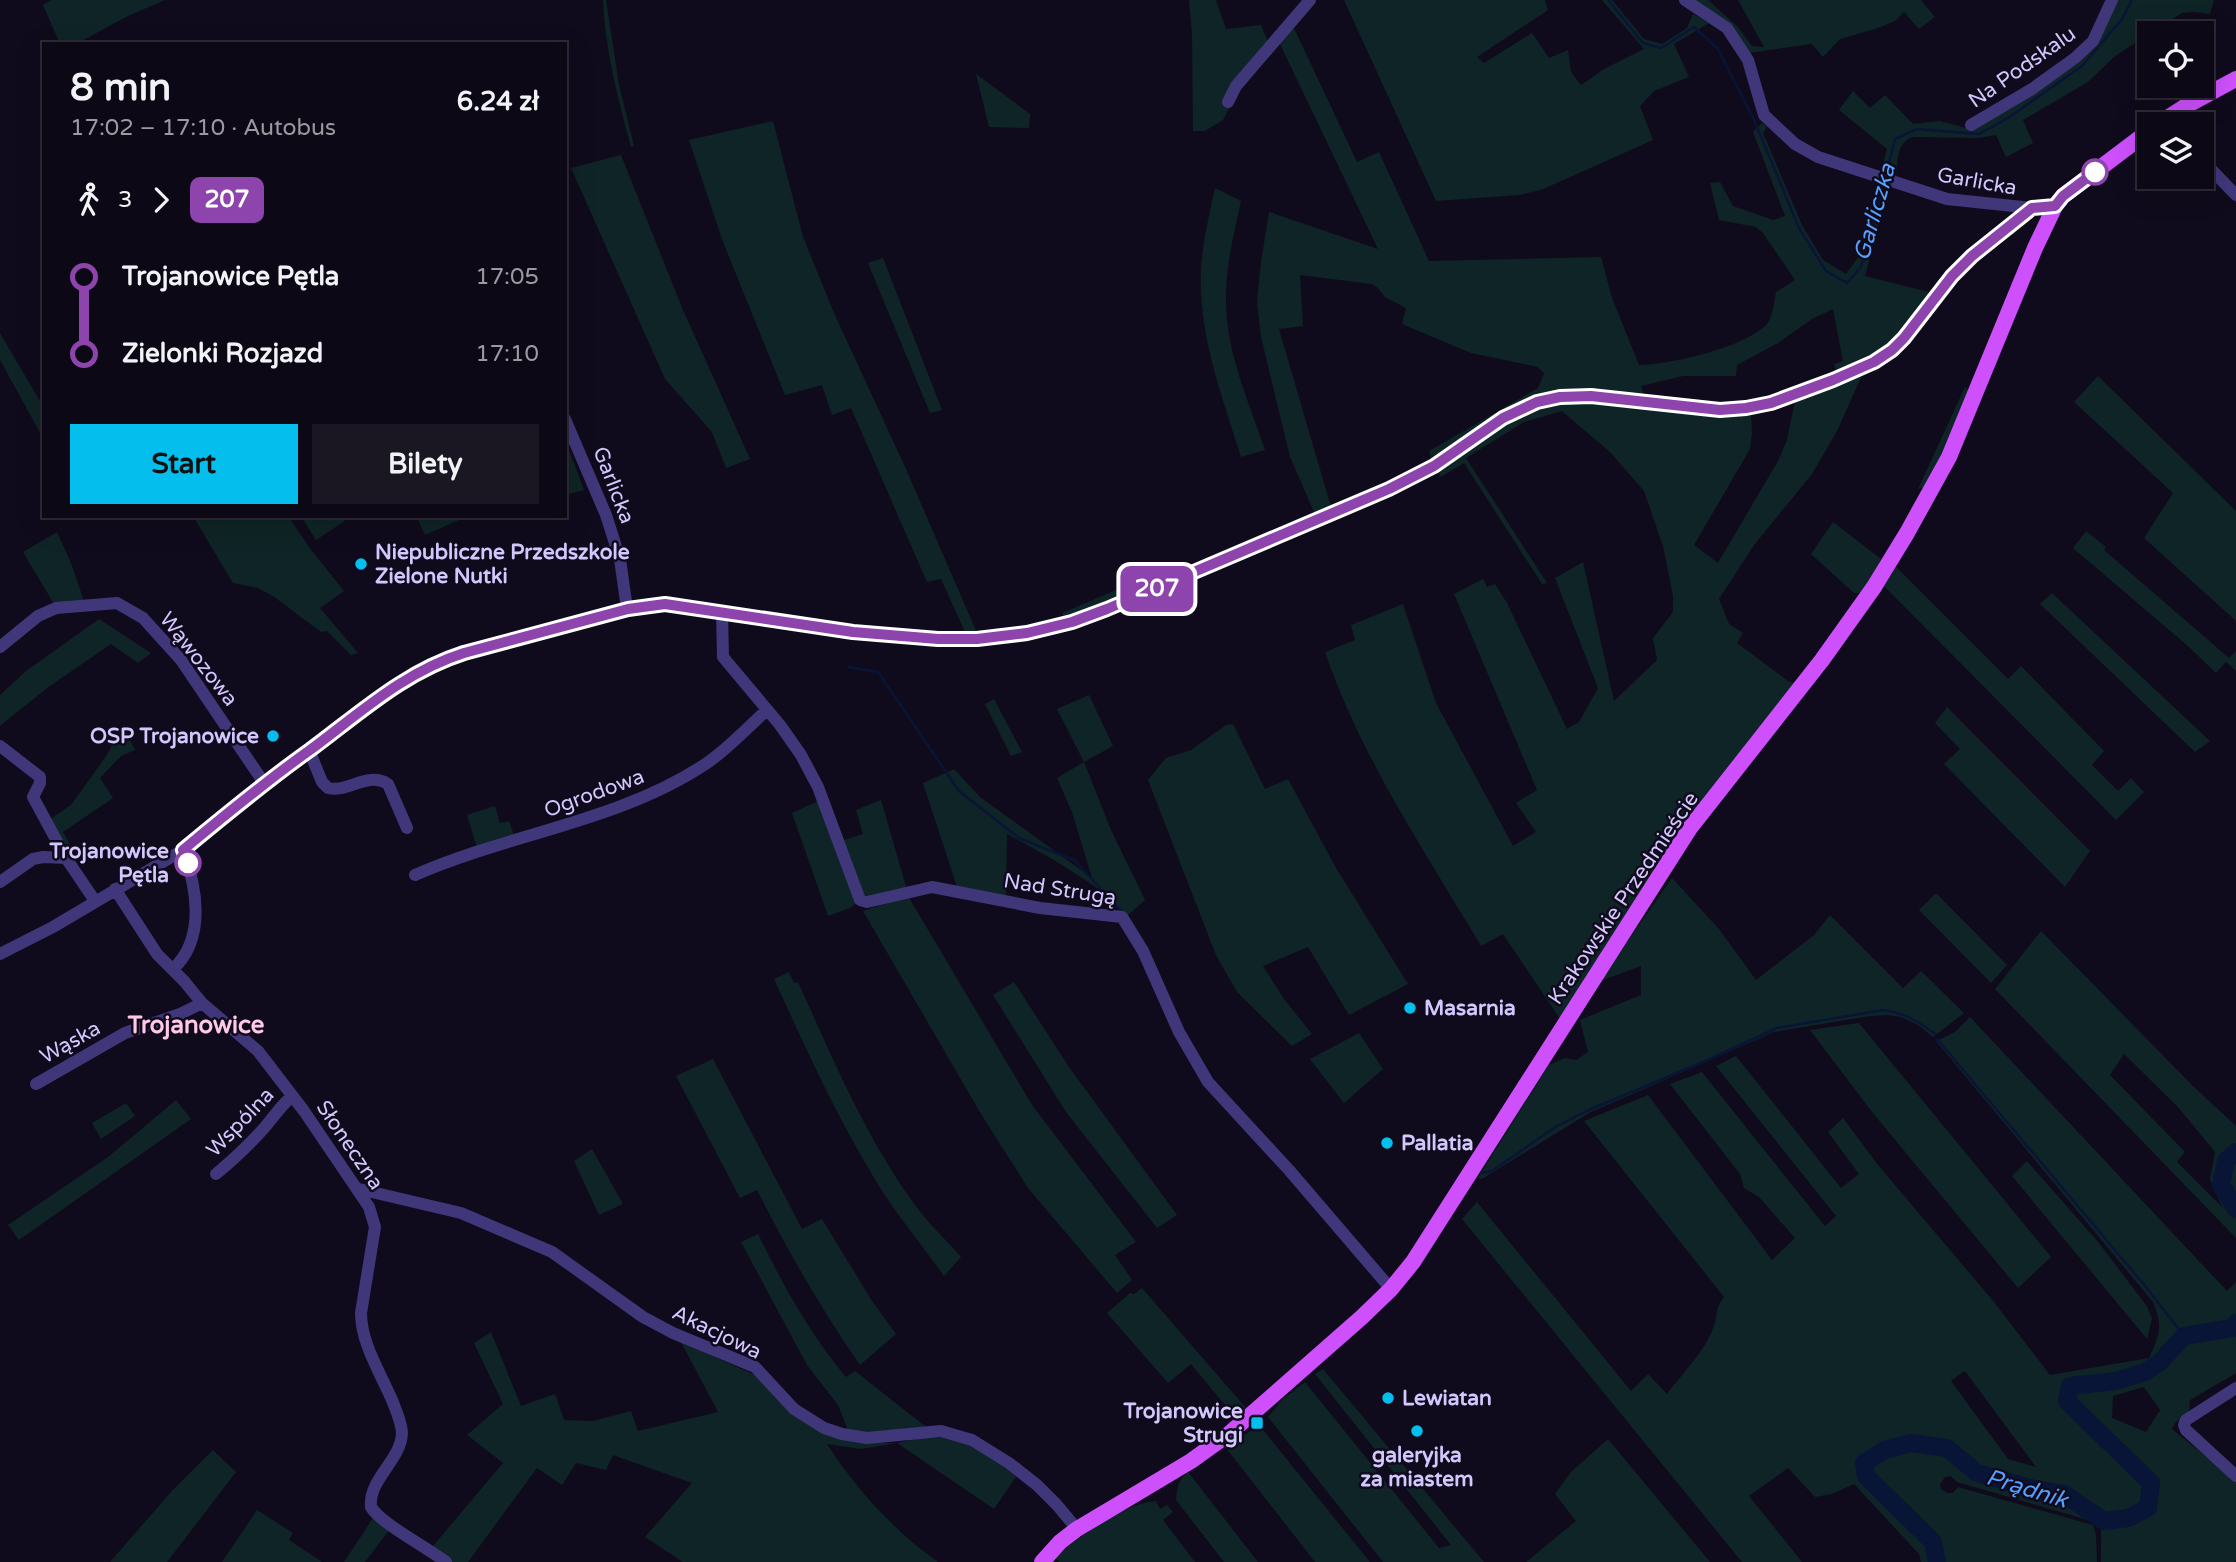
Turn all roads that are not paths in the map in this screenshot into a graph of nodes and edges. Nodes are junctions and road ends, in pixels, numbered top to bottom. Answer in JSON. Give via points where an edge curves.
{"nodes":[{"id":1,"x":1310,"y":0,"type":"edge"},
{"id":2,"x":1685,"y":0,"type":"edge"},
{"id":3,"x":2112,"y":0,"type":"edge"},
{"id":4,"x":2236,"y":79,"type":"edge"},
{"id":5,"x":1228,"y":102,"type":"dead end"},
{"id":6,"x":2182,"y":112,"type":"edge"},
{"id":7,"x":1971,"y":125,"type":"dead end"},
{"id":8,"x":2137,"y":140,"type":"edge"},
{"id":9,"x":2214,"y":172,"type":"edge"},
{"id":10,"x":2236,"y":195,"type":"edge"},
{"id":11,"x":2055,"y":206,"type":"junction"},
{"id":12,"x":2032,"y":208,"type":"junction"},
{"id":13,"x":567,"y":423,"type":"edge"},
{"id":14,"x":628,"y":609,"type":"junction"},
{"id":15,"x":722,"y":612,"type":"junction"},
{"id":16,"x":0,"y":647,"type":"edge"},
{"id":17,"x":767,"y":710,"type":"junction"},
{"id":18,"x":0,"y":746,"type":"edge"},
{"id":19,"x":309,"y":750,"type":"junction"},
{"id":20,"x":264,"y":783,"type":"junction"},
{"id":21,"x":407,"y":828,"type":"dead end"},
{"id":22,"x":183,"y":850,"type":"junction"},
{"id":23,"x":66,"y":858,"type":"junction"},
{"id":24,"x":415,"y":875,"type":"dead end"},
{"id":25,"x":0,"y":882,"type":"edge"},
{"id":26,"x":115,"y":889,"type":"junction"},
{"id":27,"x":95,"y":901,"type":"junction"},
{"id":28,"x":0,"y":954,"type":"edge"},
{"id":29,"x":173,"y":969,"type":"junction"},
{"id":30,"x":202,"y":1003,"type":"junction"},
{"id":31,"x":36,"y":1084,"type":"dead end"},
{"id":32,"x":291,"y":1097,"type":"junction"},
{"id":33,"x":216,"y":1174,"type":"dead end"},
{"id":34,"x":359,"y":1189,"type":"junction"},
{"id":35,"x":1391,"y":1289,"type":"junction"},
{"id":36,"x":2236,"y":1388,"type":"edge"},
{"id":37,"x":2236,"y":1476,"type":"edge"},
{"id":38,"x":1077,"y":1529,"type":"junction"},
{"id":39,"x":446,"y":1562,"type":"edge"},
{"id":40,"x":1042,"y":1562,"type":"edge"}],
"edges":[{"from":1,"to":5,"type":"street","via":[[1236,86]]},
{"from":2,"to":12,"type":"street","name":"Garlicka","via":[[1727,29],[1748,60],[1764,115],[1795,144],[1818,157],[1947,199]]},
{"from":3,"to":7,"type":"street","name":"Na Podskalu","via":[[2093,41],[2075,58]]},
{"from":4,"to":6,"type":"main road"},
{"from":8,"to":11,"type":"main road","name":"Krakowskie Przedmieście"},
{"from":9,"to":10,"type":"street"},
{"from":11,"to":12,"type":"street","name":"Garlicka"},
{"from":11,"to":35,"type":"main road","name":"Krakowskie Przedmieście","via":[[1949,457],[1874,586],[1805,684],[1690,828],[1429,1240]]},
{"from":12,"to":15,"type":"street","via":[[1952,276],[1892,350],[1833,380],[1771,403],[1720,410],[1591,396],[1549,399],[1503,418],[1434,466],[1380,493],[1072,622],[977,639],[886,636]]},
{"from":13,"to":14,"type":"street","name":"Garlicka","via":[[620,559]]},
{"from":14,"to":15,"type":"street","via":[[665,604]]},
{"from":14,"to":19,"type":"street","via":[[444,659],[356,713]]},
{"from":15,"to":17,"type":"street","name":"Nad Strugą","via":[[723,657]]},
{"from":16,"to":20,"type":"street","name":"Wąwozowa","via":[[55,608],[117,603],[143,618],[181,660]]},
{"from":17,"to":24,"type":"street","name":"Ogrodowa","via":[[709,761],[643,797]]},
{"from":17,"to":35,"type":"street","name":"Nad Strugą","via":[[797,748],[818,787],[860,901],[932,887],[1040,908],[1122,917],[1208,1082]]},
{"from":18,"to":23,"type":"street","via":[[40,777],[33,797]]},
{"from":19,"to":20,"type":"street"},
{"from":19,"to":21,"type":"street","via":[[328,788],[376,779],[388,784]]},
{"from":20,"to":22,"type":"street"},
{"from":22,"to":26,"type":"street"},
{"from":22,"to":29,"type":"street","via":[[196,921]]},
{"from":23,"to":25,"type":"street","via":[[33,859]]},
{"from":23,"to":27,"type":"street"},
{"from":26,"to":27,"type":"street"},
{"from":26,"to":29,"type":"street","name":"Słoneczna"},
{"from":27,"to":28,"type":"street"},
{"from":29,"to":30,"type":"street","name":"Słoneczna"},
{"from":30,"to":31,"type":"street","name":"Wąska","via":[[125,1033]]},
{"from":30,"to":32,"type":"street","name":"Słoneczna","via":[[258,1051]]},
{"from":32,"to":33,"type":"street","name":"Wspólna"},
{"from":32,"to":34,"type":"street","name":"Słoneczna"},
{"from":34,"to":38,"type":"street","name":"Akacjowa","via":[[461,1213],[552,1252],[643,1317],[755,1367],[794,1409],[824,1428],[867,1438],[941,1431],[972,1440],[1037,1485]]},
{"from":34,"to":39,"type":"street","name":"Słoneczna","via":[[375,1227],[361,1327],[401,1428],[398,1449],[373,1492],[371,1507],[381,1519]]},
{"from":35,"to":38,"type":"main road","name":"Krakowskie Przedmieście","via":[[1220,1441]]},
{"from":36,"to":37,"type":"street","via":[[2184,1425]]},
{"from":38,"to":40,"type":"main road","name":"Krakowskie Przedmieście"}]}
